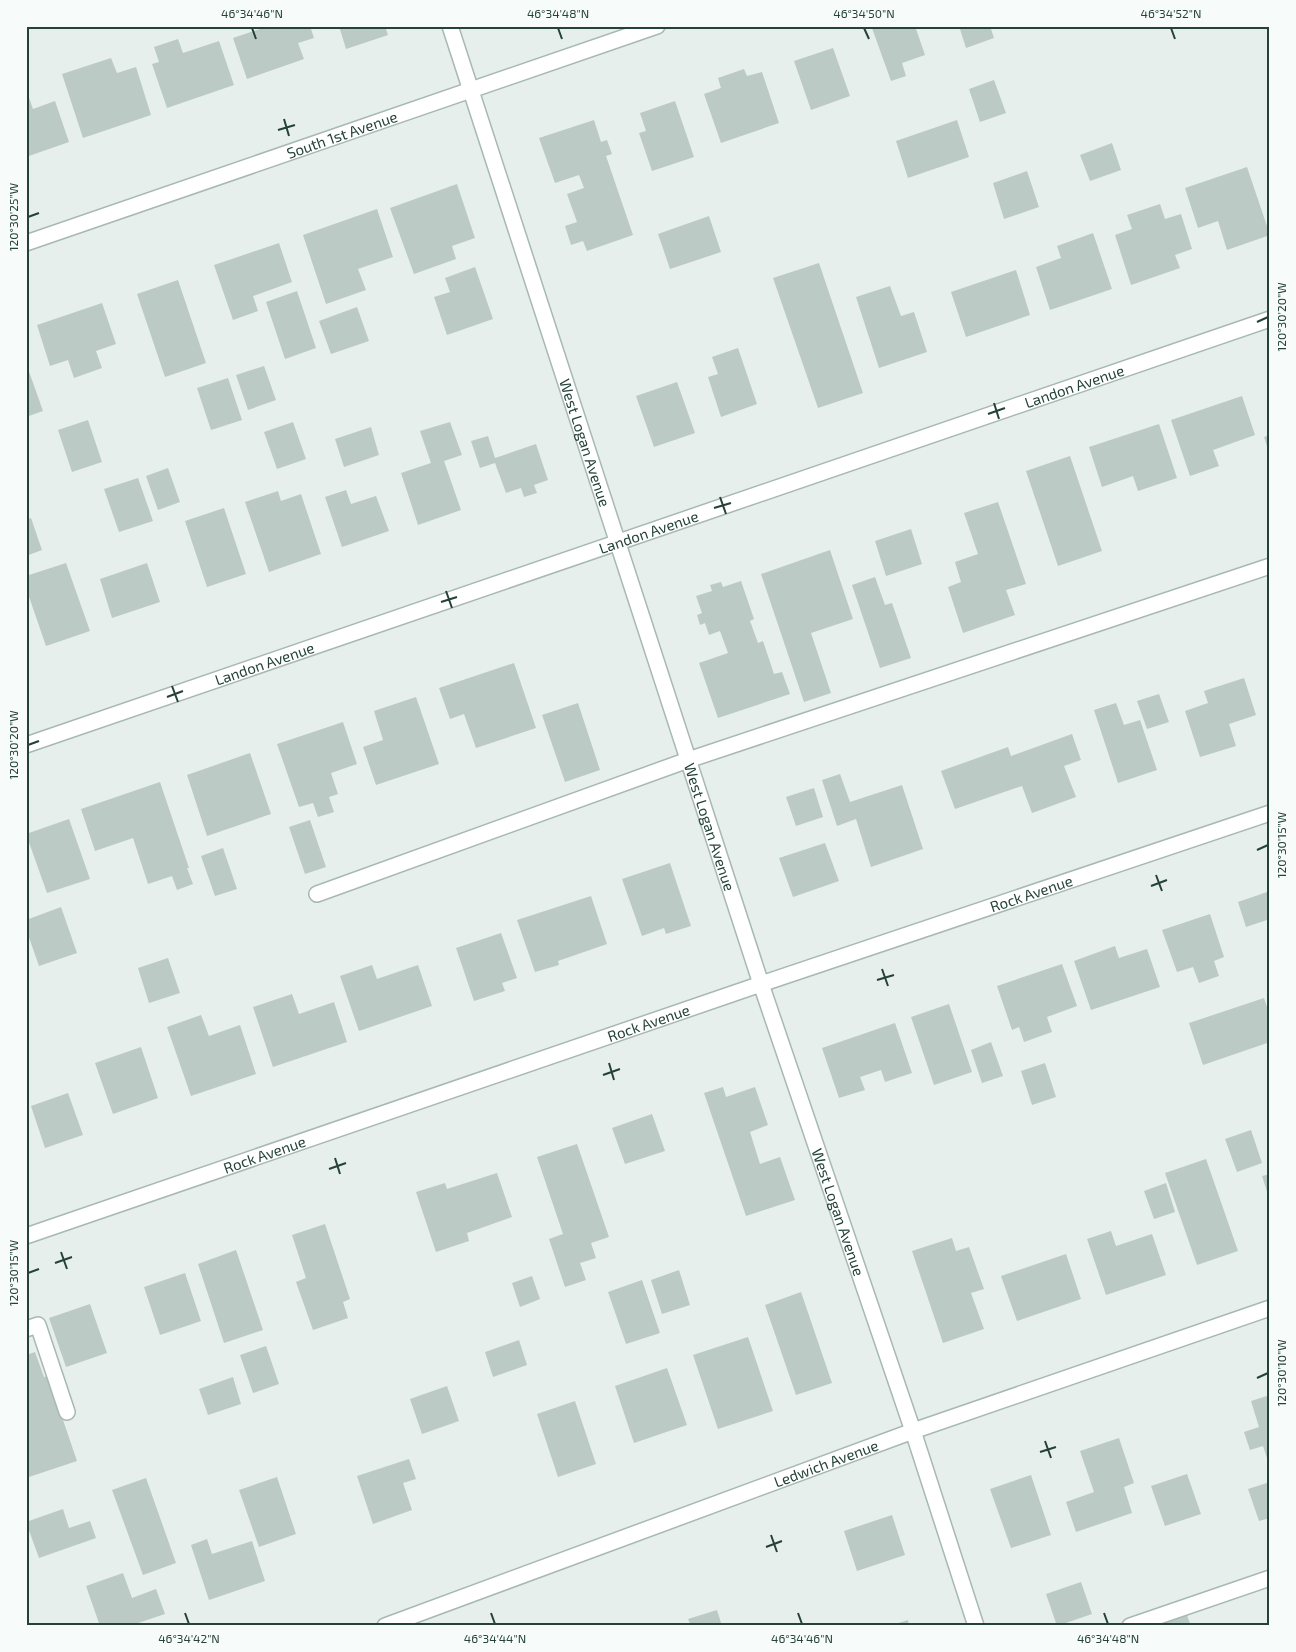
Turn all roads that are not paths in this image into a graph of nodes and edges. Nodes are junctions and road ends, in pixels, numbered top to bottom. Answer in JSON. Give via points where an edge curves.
{"nodes":[{"id":1,"x":450,"y":26,"type":"edge"},
{"id":2,"x":657,"y":26,"type":"edge"},
{"id":3,"x":471,"y":90,"type":"junction"},
{"id":4,"x":26,"y":243,"type":"edge"},
{"id":5,"x":1270,"y":319,"type":"edge"},
{"id":6,"x":616,"y":542,"type":"junction"},
{"id":7,"x":1270,"y":566,"type":"edge"},
{"id":8,"x":26,"y":745,"type":"edge"},
{"id":9,"x":688,"y":760,"type":"junction"},
{"id":10,"x":1270,"y":813,"type":"edge"},
{"id":11,"x":317,"y":894,"type":"dead end"},
{"id":12,"x":761,"y":984,"type":"junction"},
{"id":13,"x":26,"y":1236,"type":"edge"},
{"id":14,"x":1270,"y":1308,"type":"edge"},
{"id":15,"x":26,"y":1329,"type":"edge"},
{"id":16,"x":67,"y":1412,"type":"dead end"},
{"id":17,"x":912,"y":1431,"type":"junction"},
{"id":18,"x":1270,"y":1578,"type":"edge"},
{"id":19,"x":384,"y":1626,"type":"edge"},
{"id":20,"x":976,"y":1626,"type":"edge"},
{"id":21,"x":1130,"y":1626,"type":"edge"}],
"edges":[{"from":1,"to":3,"type":"street","name":"West Logan Avenue"},
{"from":2,"to":3,"type":"street","name":"South 1st Avenue"},
{"from":3,"to":4,"type":"street","name":"South 1st Avenue"},
{"from":3,"to":6,"type":"street","name":"West Logan Avenue"},
{"from":5,"to":6,"type":"street","name":"Landon Avenue"},
{"from":6,"to":8,"type":"street","name":"Landon Avenue"},
{"from":6,"to":9,"type":"street","name":"West Logan Avenue"},
{"from":7,"to":9,"type":"street"},
{"from":9,"to":11,"type":"street"},
{"from":9,"to":12,"type":"street","name":"West Logan Avenue"},
{"from":10,"to":12,"type":"street","name":"Rock Avenue"},
{"from":12,"to":13,"type":"street","name":"Rock Avenue"},
{"from":12,"to":17,"type":"street","name":"West Logan Avenue"},
{"from":14,"to":17,"type":"street","name":"Ledwich Avenue"},
{"from":15,"to":16,"type":"street","via":[[38,1325]]},
{"from":17,"to":19,"type":"street","name":"Ledwich Avenue"},
{"from":17,"to":20,"type":"street","name":"West Logan Avenue"},
{"from":18,"to":21,"type":"street"}]}
